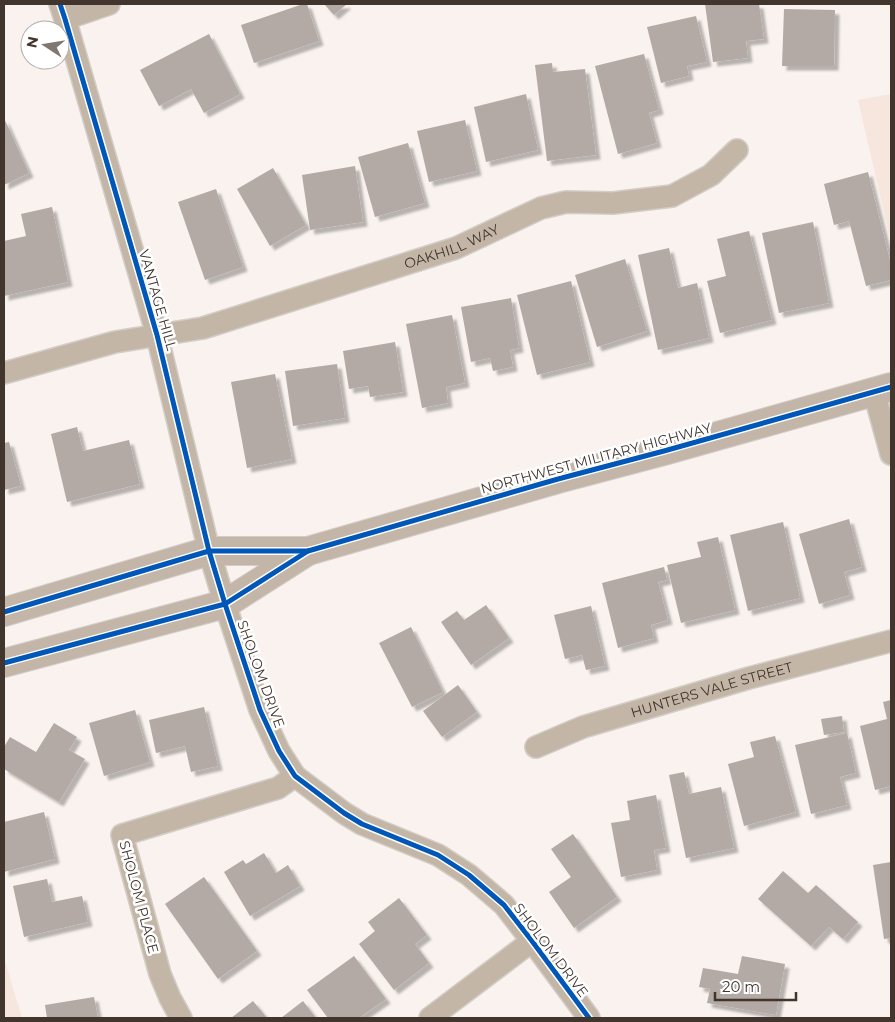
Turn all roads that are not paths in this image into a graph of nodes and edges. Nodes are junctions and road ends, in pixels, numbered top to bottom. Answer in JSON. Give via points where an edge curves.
{"nodes":[{"id":1,"x":109,"y":4,"type":"edge"},
{"id":2,"x":62,"y":11,"type":"edge"},
{"id":3,"x":737,"y":150,"type":"dead end"},
{"id":4,"x":157,"y":335,"type":"junction"},
{"id":5,"x":4,"y":373,"type":"edge"},
{"id":6,"x":883,"y":390,"type":"edge"},
{"id":7,"x":891,"y":454,"type":"edge"},
{"id":8,"x":308,"y":551,"type":"junction"},
{"id":9,"x":209,"y":552,"type":"junction"},
{"id":10,"x":225,"y":604,"type":"junction"},
{"id":11,"x":4,"y":612,"type":"edge"},
{"id":12,"x":891,"y":641,"type":"edge"},
{"id":13,"x":4,"y":663,"type":"edge"},
{"id":14,"x":536,"y":747,"type":"dead end"},
{"id":15,"x":295,"y":776,"type":"junction"},
{"id":16,"x":532,"y":941,"type":"junction"},
{"id":17,"x":181,"y":1018,"type":"edge"},
{"id":18,"x":430,"y":1018,"type":"edge"},
{"id":19,"x":589,"y":1018,"type":"edge"}],
"edges":[{"from":1,"to":2,"type":"street"},
{"from":2,"to":4,"type":"street","name":"VANTAGE HILL"},
{"from":3,"to":4,"type":"street","name":"OAKHILL WAY","via":[[711,175],[672,196],[613,203],[566,202],[541,208],[456,248],[203,328]]},
{"from":4,"to":5,"type":"street","name":"OAKHILL WAY","via":[[115,342]]},
{"from":4,"to":9,"type":"street","name":"VANTAGE HILL"},
{"from":6,"to":7,"type":"street"},
{"from":6,"to":8,"type":"main road","name":"NORTHWEST MILITARY HIGHWAY"},
{"from":8,"to":9,"type":"main road","name":"NORTHWEST MILITARY HIGHWAY"},
{"from":8,"to":10,"type":"main road","name":"NORTHWEST MILITARY HIGHWAY"},
{"from":9,"to":10,"type":"street","name":"VANTAGE HILL"},
{"from":9,"to":11,"type":"main road","name":"NORTHWEST MILITARY HIGHWAY"},
{"from":10,"to":13,"type":"main road","name":"NORTHWEST MILITARY HIGHWAY"},
{"from":10,"to":15,"type":"street","name":"SHOLOM DRIVE","via":[[260,710]]},
{"from":12,"to":14,"type":"street","name":"HUNTERS VALE STREET","via":[[749,678],[583,727]]},
{"from":15,"to":16,"type":"street","name":"SHOLOM DRIVE","via":[[362,824],[438,855],[469,875],[504,905]]},
{"from":15,"to":17,"type":"street","name":"SHOLOM PLACE","via":[[278,788],[122,835],[160,974]]},
{"from":16,"to":18,"type":"street"},
{"from":16,"to":19,"type":"street","name":"SHOLOM DRIVE"}]}
